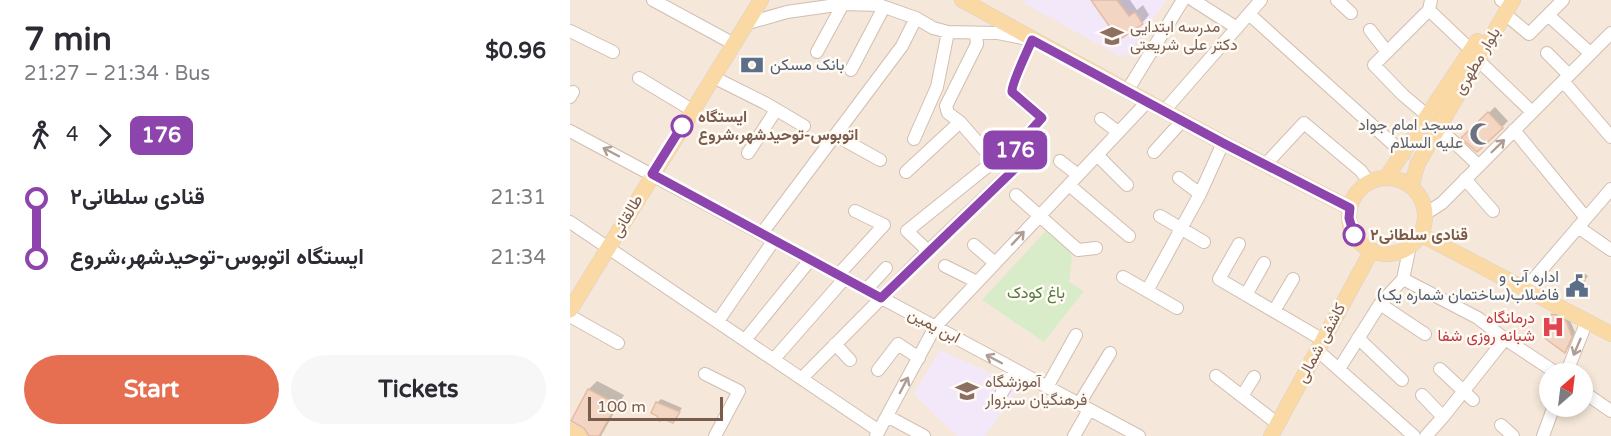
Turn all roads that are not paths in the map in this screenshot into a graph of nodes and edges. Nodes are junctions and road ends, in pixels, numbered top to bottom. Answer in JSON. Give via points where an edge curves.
{"nodes":[{"id":1,"x":653,"y":0,"type":"edge"},
{"id":2,"x":761,"y":0,"type":"edge"},
{"id":3,"x":962,"y":0,"type":"edge"},
{"id":4,"x":1183,"y":0,"type":"edge"},
{"id":5,"x":1193,"y":0,"type":"edge"},
{"id":6,"x":1261,"y":0,"type":"edge"},
{"id":7,"x":1337,"y":0,"type":"edge"},
{"id":8,"x":1513,"y":0,"type":"edge"},
{"id":9,"x":1563,"y":0,"type":"edge"},
{"id":10,"x":843,"y":4,"type":"junction"},
{"id":11,"x":881,"y":4,"type":"edge"},
{"id":12,"x":1502,"y":4,"type":"edge"},
{"id":13,"x":1430,"y":5,"type":"edge"},
{"id":14,"x":1351,"y":13,"type":"dead end"},
{"id":15,"x":1249,"y":14,"type":"junction"},
{"id":16,"x":1548,"y":15,"type":"junction"},
{"id":17,"x":916,"y":18,"type":"junction"},
{"id":18,"x":745,"y":24,"type":"junction"},
{"id":19,"x":1237,"y":28,"type":"junction"},
{"id":20,"x":1370,"y":30,"type":"dead end"},
{"id":21,"x":570,"y":31,"type":"edge"},
{"id":22,"x":948,"y":32,"type":"junction"},
{"id":23,"x":976,"y":33,"type":"junction"},
{"id":24,"x":1611,"y":33,"type":"edge"},
{"id":25,"x":1032,"y":40,"type":"junction"},
{"id":26,"x":734,"y":44,"type":"junction"},
{"id":27,"x":614,"y":52,"type":"dead end"},
{"id":28,"x":817,"y":52,"type":"dead end"},
{"id":29,"x":1387,"y":52,"type":"junction"},
{"id":30,"x":1547,"y":53,"type":"dead end"},
{"id":31,"x":1590,"y":53,"type":"junction"},
{"id":32,"x":1474,"y":55,"type":"junction"},
{"id":33,"x":851,"y":70,"type":"dead end"},
{"id":34,"x":713,"y":77,"type":"junction"},
{"id":35,"x":639,"y":78,"type":"dead end"},
{"id":36,"x":1566,"y":78,"type":"junction"},
{"id":37,"x":1127,"y":91,"type":"junction"},
{"id":38,"x":1147,"y":102,"type":"junction"},
{"id":39,"x":692,"y":110,"type":"junction"},
{"id":40,"x":776,"y":110,"type":"junction"},
{"id":41,"x":1164,"y":111,"type":"junction"},
{"id":42,"x":1531,"y":111,"type":"junction"},
{"id":43,"x":1101,"y":119,"type":"dead end"},
{"id":44,"x":1182,"y":121,"type":"junction"},
{"id":45,"x":960,"y":122,"type":"junction"},
{"id":46,"x":1433,"y":122,"type":"junction"},
{"id":47,"x":804,"y":126,"type":"dead end"},
{"id":48,"x":570,"y":130,"type":"edge"},
{"id":49,"x":1515,"y":130,"type":"junction"},
{"id":50,"x":1118,"y":132,"type":"junction"},
{"id":51,"x":835,"y":135,"type":"junction"},
{"id":52,"x":1611,"y":137,"type":"edge"},
{"id":53,"x":914,"y":139,"type":"dead end"},
{"id":54,"x":1223,"y":143,"type":"junction"},
{"id":55,"x":1154,"y":152,"type":"dead end"},
{"id":56,"x":748,"y":153,"type":"dead end"},
{"id":57,"x":1097,"y":154,"type":"junction"},
{"id":58,"x":1404,"y":154,"type":"junction"},
{"id":59,"x":880,"y":160,"type":"dead end"},
{"id":60,"x":1060,"y":160,"type":"dead end"},
{"id":61,"x":1265,"y":165,"type":"junction"},
{"id":62,"x":1478,"y":165,"type":"junction"},
{"id":63,"x":906,"y":172,"type":"dead end"},
{"id":64,"x":652,"y":174,"type":"junction"},
{"id":65,"x":1078,"y":175,"type":"junction"},
{"id":66,"x":1179,"y":178,"type":"dead end"},
{"id":67,"x":1386,"y":178,"type":"junction"},
{"id":68,"x":1465,"y":179,"type":"junction"},
{"id":69,"x":1369,"y":182,"type":"junction"},
{"id":70,"x":1069,"y":185,"type":"junction"},
{"id":71,"x":1128,"y":185,"type":"dead end"},
{"id":72,"x":1411,"y":187,"type":"junction"},
{"id":73,"x":1611,"y":189,"type":"edge"},
{"id":74,"x":1200,"y":194,"type":"junction"},
{"id":75,"x":1016,"y":195,"type":"dead end"},
{"id":76,"x":1350,"y":208,"type":"junction"},
{"id":77,"x":855,"y":211,"type":"dead end"},
{"id":78,"x":1493,"y":211,"type":"dead end"},
{"id":79,"x":1425,"y":214,"type":"junction"},
{"id":80,"x":1039,"y":216,"type":"junction"},
{"id":81,"x":1160,"y":216,"type":"dead end"},
{"id":82,"x":570,"y":222,"type":"edge"},
{"id":83,"x":1582,"y":222,"type":"junction"},
{"id":84,"x":1181,"y":228,"type":"junction"},
{"id":85,"x":762,"y":233,"type":"junction"},
{"id":86,"x":1420,"y":234,"type":"junction"},
{"id":87,"x":1129,"y":237,"type":"dead end"},
{"id":88,"x":774,"y":240,"type":"junction"},
{"id":89,"x":1204,"y":242,"type":"dead end"},
{"id":90,"x":1239,"y":244,"type":"dead end"},
{"id":91,"x":974,"y":245,"type":"dead end"},
{"id":92,"x":1410,"y":246,"type":"junction"},
{"id":93,"x":609,"y":247,"type":"junction"},
{"id":94,"x":1096,"y":248,"type":"dead end"},
{"id":95,"x":1372,"y":250,"type":"junction"},
{"id":96,"x":1611,"y":250,"type":"edge"},
{"id":97,"x":928,"y":251,"type":"junction"},
{"id":98,"x":810,"y":260,"type":"junction"},
{"id":99,"x":995,"y":263,"type":"junction"},
{"id":100,"x":1264,"y":263,"type":"dead end"},
{"id":101,"x":945,"y":266,"type":"dead end"},
{"id":102,"x":886,"y":268,"type":"dead end"},
{"id":103,"x":842,"y":277,"type":"junction"},
{"id":104,"x":1123,"y":277,"type":"dead end"},
{"id":105,"x":1293,"y":279,"type":"dead end"},
{"id":106,"x":1403,"y":279,"type":"junction"},
{"id":107,"x":977,"y":282,"type":"junction"},
{"id":108,"x":1525,"y":289,"type":"junction"},
{"id":109,"x":866,"y":290,"type":"junction"},
{"id":110,"x":1147,"y":291,"type":"junction"},
{"id":111,"x":1246,"y":295,"type":"junction"},
{"id":112,"x":881,"y":298,"type":"junction"},
{"id":113,"x":1380,"y":304,"type":"junction"},
{"id":114,"x":1177,"y":308,"type":"dead end"},
{"id":115,"x":570,"y":310,"type":"edge"},
{"id":116,"x":1274,"y":311,"type":"junction"},
{"id":117,"x":570,"y":316,"type":"edge"},
{"id":118,"x":718,"y":321,"type":"junction"},
{"id":119,"x":1587,"y":321,"type":"junction"},
{"id":120,"x":935,"y":327,"type":"junction"},
{"id":121,"x":1425,"y":334,"type":"dead end"},
{"id":122,"x":1611,"y":334,"type":"edge"},
{"id":123,"x":1076,"y":335,"type":"dead end"},
{"id":124,"x":1358,"y":338,"type":"junction"},
{"id":125,"x":1505,"y":339,"type":"junction"},
{"id":126,"x":745,"y":340,"type":"junction"},
{"id":127,"x":618,"y":343,"type":"dead end"},
{"id":128,"x":835,"y":344,"type":"junction"},
{"id":129,"x":1320,"y":345,"type":"junction"},
{"id":130,"x":1110,"y":353,"type":"dead end"},
{"id":131,"x":919,"y":358,"type":"junction"},
{"id":132,"x":774,"y":359,"type":"junction"},
{"id":133,"x":850,"y":360,"type":"dead end"},
{"id":134,"x":1541,"y":363,"type":"edge"},
{"id":135,"x":1570,"y":363,"type":"edge"},
{"id":136,"x":1339,"y":369,"type":"junction"},
{"id":137,"x":1440,"y":369,"type":"dead end"},
{"id":138,"x":878,"y":370,"type":"dead end"},
{"id":139,"x":1015,"y":370,"type":"junction"},
{"id":140,"x":705,"y":374,"type":"dead end"},
{"id":141,"x":1216,"y":376,"type":"dead end"},
{"id":142,"x":1254,"y":377,"type":"dead end"},
{"id":143,"x":802,"y":378,"type":"junction"},
{"id":144,"x":1402,"y":380,"type":"dead end"},
{"id":145,"x":1047,"y":387,"type":"junction"},
{"id":146,"x":1422,"y":395,"type":"dead end"},
{"id":147,"x":1000,"y":396,"type":"dead end"},
{"id":148,"x":1242,"y":396,"type":"junction"},
{"id":149,"x":1468,"y":396,"type":"junction"},
{"id":150,"x":1593,"y":399,"type":"edge"},
{"id":151,"x":1084,"y":407,"type":"junction"},
{"id":152,"x":1611,"y":411,"type":"edge"},
{"id":153,"x":887,"y":416,"type":"junction"},
{"id":154,"x":1443,"y":417,"type":"junction"},
{"id":155,"x":1550,"y":417,"type":"edge"},
{"id":156,"x":1501,"y":425,"type":"dead end"},
{"id":157,"x":1274,"y":430,"type":"edge"},
{"id":158,"x":570,"y":431,"type":"edge"},
{"id":159,"x":1401,"y":431,"type":"edge"},
{"id":160,"x":878,"y":434,"type":"edge"},
{"id":161,"x":579,"y":436,"type":"edge"},
{"id":162,"x":715,"y":436,"type":"edge"},
{"id":163,"x":924,"y":436,"type":"edge"},
{"id":164,"x":1074,"y":436,"type":"edge"},
{"id":165,"x":1138,"y":436,"type":"edge"},
{"id":166,"x":1414,"y":436,"type":"edge"},
{"id":167,"x":1425,"y":436,"type":"edge"},
{"id":168,"x":1513,"y":436,"type":"edge"},
{"id":169,"x":1543,"y":436,"type":"edge"}],
"edges":[{"from":1,"to":26,"type":"street"},
{"from":2,"to":18,"type":"main road","name":"طالقانی"},
{"from":3,"to":25,"type":"main road"},
{"from":4,"to":37,"type":"street"},
{"from":5,"to":19,"type":"street"},
{"from":6,"to":15,"type":"street"},
{"from":7,"to":14,"type":"street"},
{"from":8,"to":12,"type":"main road","name":"بلوار مطهری"},
{"from":9,"to":16,"type":"street"},
{"from":10,"to":11,"type":"street"},
{"from":10,"to":18,"type":"street","via":[[787,12]]},
{"from":10,"to":28,"type":"street"},
{"from":11,"to":17,"type":"street"},
{"from":11,"to":33,"type":"street"},
{"from":12,"to":16,"type":"street","via":[[1528,34]]},
{"from":12,"to":32,"type":"main road","name":"بلوار مطهری"},
{"from":13,"to":29,"type":"street"},
{"from":13,"to":32,"type":"street"},
{"from":15,"to":19,"type":"street"},
{"from":15,"to":58,"type":"street"},
{"from":16,"to":31,"type":"street"},
{"from":17,"to":22,"type":"street"},
{"from":17,"to":51,"type":"street","via":[[902,46]]},
{"from":18,"to":26,"type":"main road","name":"طالقانی"},
{"from":19,"to":41,"type":"street"},
{"from":20,"to":29,"type":"street"},
{"from":21,"to":27,"type":"street"},
{"from":22,"to":23,"type":"street"},
{"from":22,"to":53,"type":"street","via":[[937,87]]},
{"from":23,"to":25,"type":"street"},
{"from":23,"to":45,"type":"street","via":[[976,44],[946,106],[948,113]]},
{"from":24,"to":31,"type":"street"},
{"from":25,"to":37,"type":"main road"},
{"from":25,"to":97,"type":"street","via":[[1011,86],[1012,92],[1042,118],[1014,149],[1023,161]]},
{"from":26,"to":34,"type":"main road","name":"طالقانی"},
{"from":29,"to":46,"type":"street","via":[[1374,65]]},
{"from":30,"to":36,"type":"street"},
{"from":31,"to":36,"type":"street"},
{"from":32,"to":42,"type":"street"},
{"from":32,"to":46,"type":"main road","name":"بلوار مطهری"},
{"from":34,"to":39,"type":"main road","name":"طالقانی"},
{"from":34,"to":40,"type":"street"},
{"from":35,"to":39,"type":"street"},
{"from":36,"to":42,"type":"street"},
{"from":36,"to":52,"type":"street"},
{"from":37,"to":38,"type":"main road"},
{"from":38,"to":41,"type":"main road"},
{"from":38,"to":50,"type":"street"},
{"from":39,"to":64,"type":"main road","name":"طالقانی"},
{"from":40,"to":47,"type":"street"},
{"from":40,"to":56,"type":"street"},
{"from":41,"to":44,"type":"main road"},
{"from":42,"to":49,"type":"street"},
{"from":43,"to":50,"type":"street"},
{"from":44,"to":54,"type":"main road"},
{"from":44,"to":55,"type":"street"},
{"from":45,"to":63,"type":"street"},
{"from":45,"to":97,"type":"street","via":[[994,161],[907,231]]},
{"from":46,"to":58,"type":"main road","name":"بلوار مطهری"},
{"from":46,"to":62,"type":"street"},
{"from":46,"to":72,"type":"main road","name":"بلوار مطهری"},
{"from":64,"to":48,"type":"street","name":"ابن یمین","one_way":true},
{"from":62,"to":49,"type":"street","one_way":true},
{"from":49,"to":83,"type":"street"},
{"from":50,"to":57,"type":"street"},
{"from":51,"to":59,"type":"street"},
{"from":51,"to":85,"type":"street"},
{"from":54,"to":61,"type":"main road"},
{"from":54,"to":74,"type":"street"},
{"from":57,"to":65,"type":"street"},
{"from":57,"to":71,"type":"street"},
{"from":58,"to":67,"type":"main road","name":"بلوار مطهری"},
{"from":60,"to":65,"type":"street"},
{"from":61,"to":69,"type":"street","via":[[1304,123]]},
{"from":61,"to":76,"type":"main road"},
{"from":62,"to":68,"type":"street"},
{"from":64,"to":85,"type":"street","name":"ابن یمین"},
{"from":64,"to":93,"type":"main road","name":"طالقانی"},
{"from":65,"to":70,"type":"street"},
{"from":66,"to":74,"type":"street"},
{"from":67,"to":69,"type":"main road"},
{"from":67,"to":72,"type":"main road"},
{"from":68,"to":78,"type":"street"},
{"from":68,"to":79,"type":"street"},
{"from":69,"to":76,"type":"main road","via":[[1360,189]]},
{"from":70,"to":80,"type":"street"},
{"from":70,"to":87,"type":"street"},
{"from":72,"to":79,"type":"main road"},
{"from":73,"to":83,"type":"street"},
{"from":74,"to":84,"type":"street"},
{"from":75,"to":80,"type":"street"},
{"from":76,"to":95,"type":"main road","via":[[1351,228],[1363,245]]},
{"from":77,"to":103,"type":"street","via":[[884,225]]},
{"from":79,"to":86,"type":"main road"},
{"from":80,"to":94,"type":"street","via":[[1078,250]]},
{"from":99,"to":80,"type":"street","one_way":true},
{"from":81,"to":84,"type":"street"},
{"from":82,"to":93,"type":"street"},
{"from":83,"to":96,"type":"street"},
{"from":83,"to":108,"type":"street"},
{"from":84,"to":89,"type":"street"},
{"from":84,"to":110,"type":"street"},
{"from":85,"to":88,"type":"street","name":"ابن یمین"},
{"from":86,"to":92,"type":"main road"},
{"from":86,"to":108,"type":"main road"},
{"from":88,"to":98,"type":"street","name":"ابن یمین"},
{"from":88,"to":118,"type":"street"},
{"from":90,"to":111,"type":"street","via":[[1219,279]]},
{"from":91,"to":99,"type":"street"},
{"from":92,"to":95,"type":"main road","via":[[1391,253]]},
{"from":92,"to":106,"type":"street"},
{"from":93,"to":115,"type":"main road","name":"طالقانی"},
{"from":93,"to":118,"type":"street"},
{"from":95,"to":129,"type":"main road","name":"کاشفی شمالی"},
{"from":97,"to":112,"type":"street"},
{"from":98,"to":103,"type":"street","name":"ابن یمین"},
{"from":98,"to":126,"type":"street"},
{"from":99,"to":107,"type":"street"},
{"from":100,"to":111,"type":"street"},
{"from":101,"to":107,"type":"street"},
{"from":102,"to":109,"type":"street"},
{"from":103,"to":109,"type":"street","name":"ابن یمین"},
{"from":103,"to":132,"type":"street"},
{"from":104,"to":110,"type":"street"},
{"from":105,"to":116,"type":"street"},
{"from":106,"to":113,"type":"street"},
{"from":106,"to":125,"type":"street","via":[[1478,318]]},
{"from":107,"to":120,"type":"street"},
{"from":108,"to":119,"type":"main road"},
{"from":109,"to":112,"type":"street","name":"ابن یمین"},
{"from":110,"to":114,"type":"street"},
{"from":111,"to":116,"type":"street"},
{"from":112,"to":120,"type":"street","name":"ابن یمین"},
{"from":112,"to":128,"type":"street"},
{"from":113,"to":121,"type":"street"},
{"from":113,"to":124,"type":"street"},
{"from":116,"to":129,"type":"street"},
{"from":117,"to":127,"type":"street"},
{"from":118,"to":126,"type":"street"},
{"from":119,"to":122,"type":"main road"},
{"from":119,"to":135,"type":"street","one_way":true},
{"from":120,"to":131,"type":"street"},
{"from":139,"to":120,"type":"street","name":"ابن یمین","one_way":true},
{"from":123,"to":145,"type":"street"},
{"from":124,"to":136,"type":"street"},
{"from":124,"to":144,"type":"street"},
{"from":125,"to":134,"type":"street"},
{"from":125,"to":149,"type":"street"},
{"from":126,"to":132,"type":"street"},
{"from":128,"to":133,"type":"street"},
{"from":128,"to":143,"type":"street"},
{"from":129,"to":136,"type":"street"},
{"from":129,"to":157,"type":"main road","name":"کاشفی شمالی"},
{"from":130,"to":151,"type":"street"},
{"from":131,"to":138,"type":"street","via":[[898,344]]},
{"from":153,"to":131,"type":"street","one_way":true},
{"from":132,"to":143,"type":"street"},
{"from":136,"to":159,"type":"street"},
{"from":137,"to":149,"type":"street"},
{"from":139,"to":145,"type":"street","name":"ابن یمین"},
{"from":139,"to":147,"type":"street"},
{"from":140,"to":162,"type":"street","via":[[738,391]]},
{"from":141,"to":148,"type":"street"},
{"from":142,"to":148,"type":"street"},
{"from":143,"to":160,"type":"street"},
{"from":145,"to":151,"type":"street","name":"ابن یمین"},
{"from":146,"to":154,"type":"street"},
{"from":148,"to":157,"type":"street"},
{"from":149,"to":154,"type":"street"},
{"from":150,"to":152,"type":"street"},
{"from":151,"to":164,"type":"street"},
{"from":151,"to":165,"type":"street","name":"ابن یمین"},
{"from":153,"to":160,"type":"street"},
{"from":153,"to":163,"type":"street"},
{"from":154,"to":167,"type":"street"},
{"from":155,"to":169,"type":"street"},
{"from":156,"to":168,"type":"street"},
{"from":158,"to":161,"type":"main road"},
{"from":159,"to":166,"type":"street"}]}
